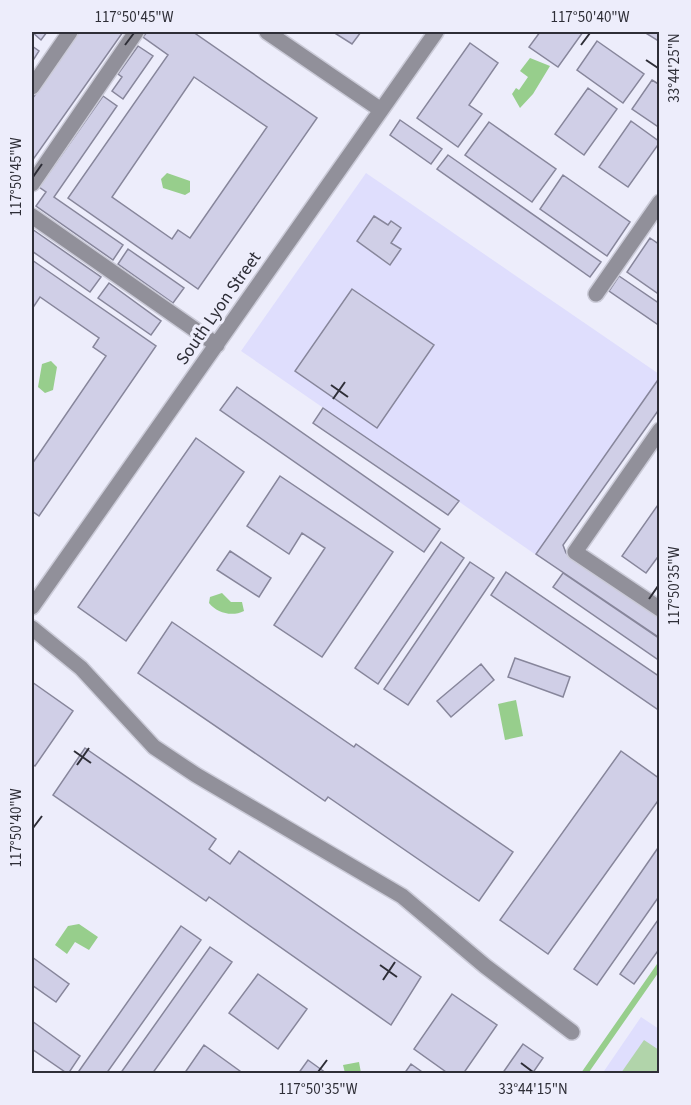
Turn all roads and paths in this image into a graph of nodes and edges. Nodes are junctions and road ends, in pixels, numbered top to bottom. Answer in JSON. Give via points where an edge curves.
{"nodes":[{"id":1,"x":70,"y":32,"type":"edge"},
{"id":2,"x":136,"y":32,"type":"edge"},
{"id":3,"x":267,"y":32,"type":"edge"},
{"id":4,"x":436,"y":32,"type":"edge"},
{"id":5,"x":32,"y":87,"type":"edge"},
{"id":6,"x":381,"y":110,"type":"junction"},
{"id":7,"x":32,"y":184,"type":"edge"},
{"id":8,"x":660,"y":202,"type":"edge"},
{"id":9,"x":32,"y":216,"type":"edge"},
{"id":10,"x":596,"y":294,"type":"dead end"},
{"id":11,"x":217,"y":345,"type":"junction"},
{"id":12,"x":660,"y":430,"type":"edge"},
{"id":13,"x":32,"y":607,"type":"edge"},
{"id":14,"x":660,"y":609,"type":"edge"},
{"id":15,"x":32,"y":628,"type":"edge"},
{"id":16,"x":572,"y":1032,"type":"dead end"}],
"edges":[{"from":1,"to":5,"type":"street"},
{"from":2,"to":7,"type":"street"},
{"from":3,"to":6,"type":"street"},
{"from":4,"to":6,"type":"street","name":"South Lyon Street"},
{"from":6,"to":11,"type":"street","name":"South Lyon Street"},
{"from":8,"to":10,"type":"street"},
{"from":9,"to":11,"type":"street"},
{"from":11,"to":13,"type":"street","name":"South Lyon Street"},
{"from":12,"to":14,"type":"street","via":[[575,552]]},
{"from":15,"to":16,"type":"street","via":[[81,668],[154,747],[402,896]]}]}
